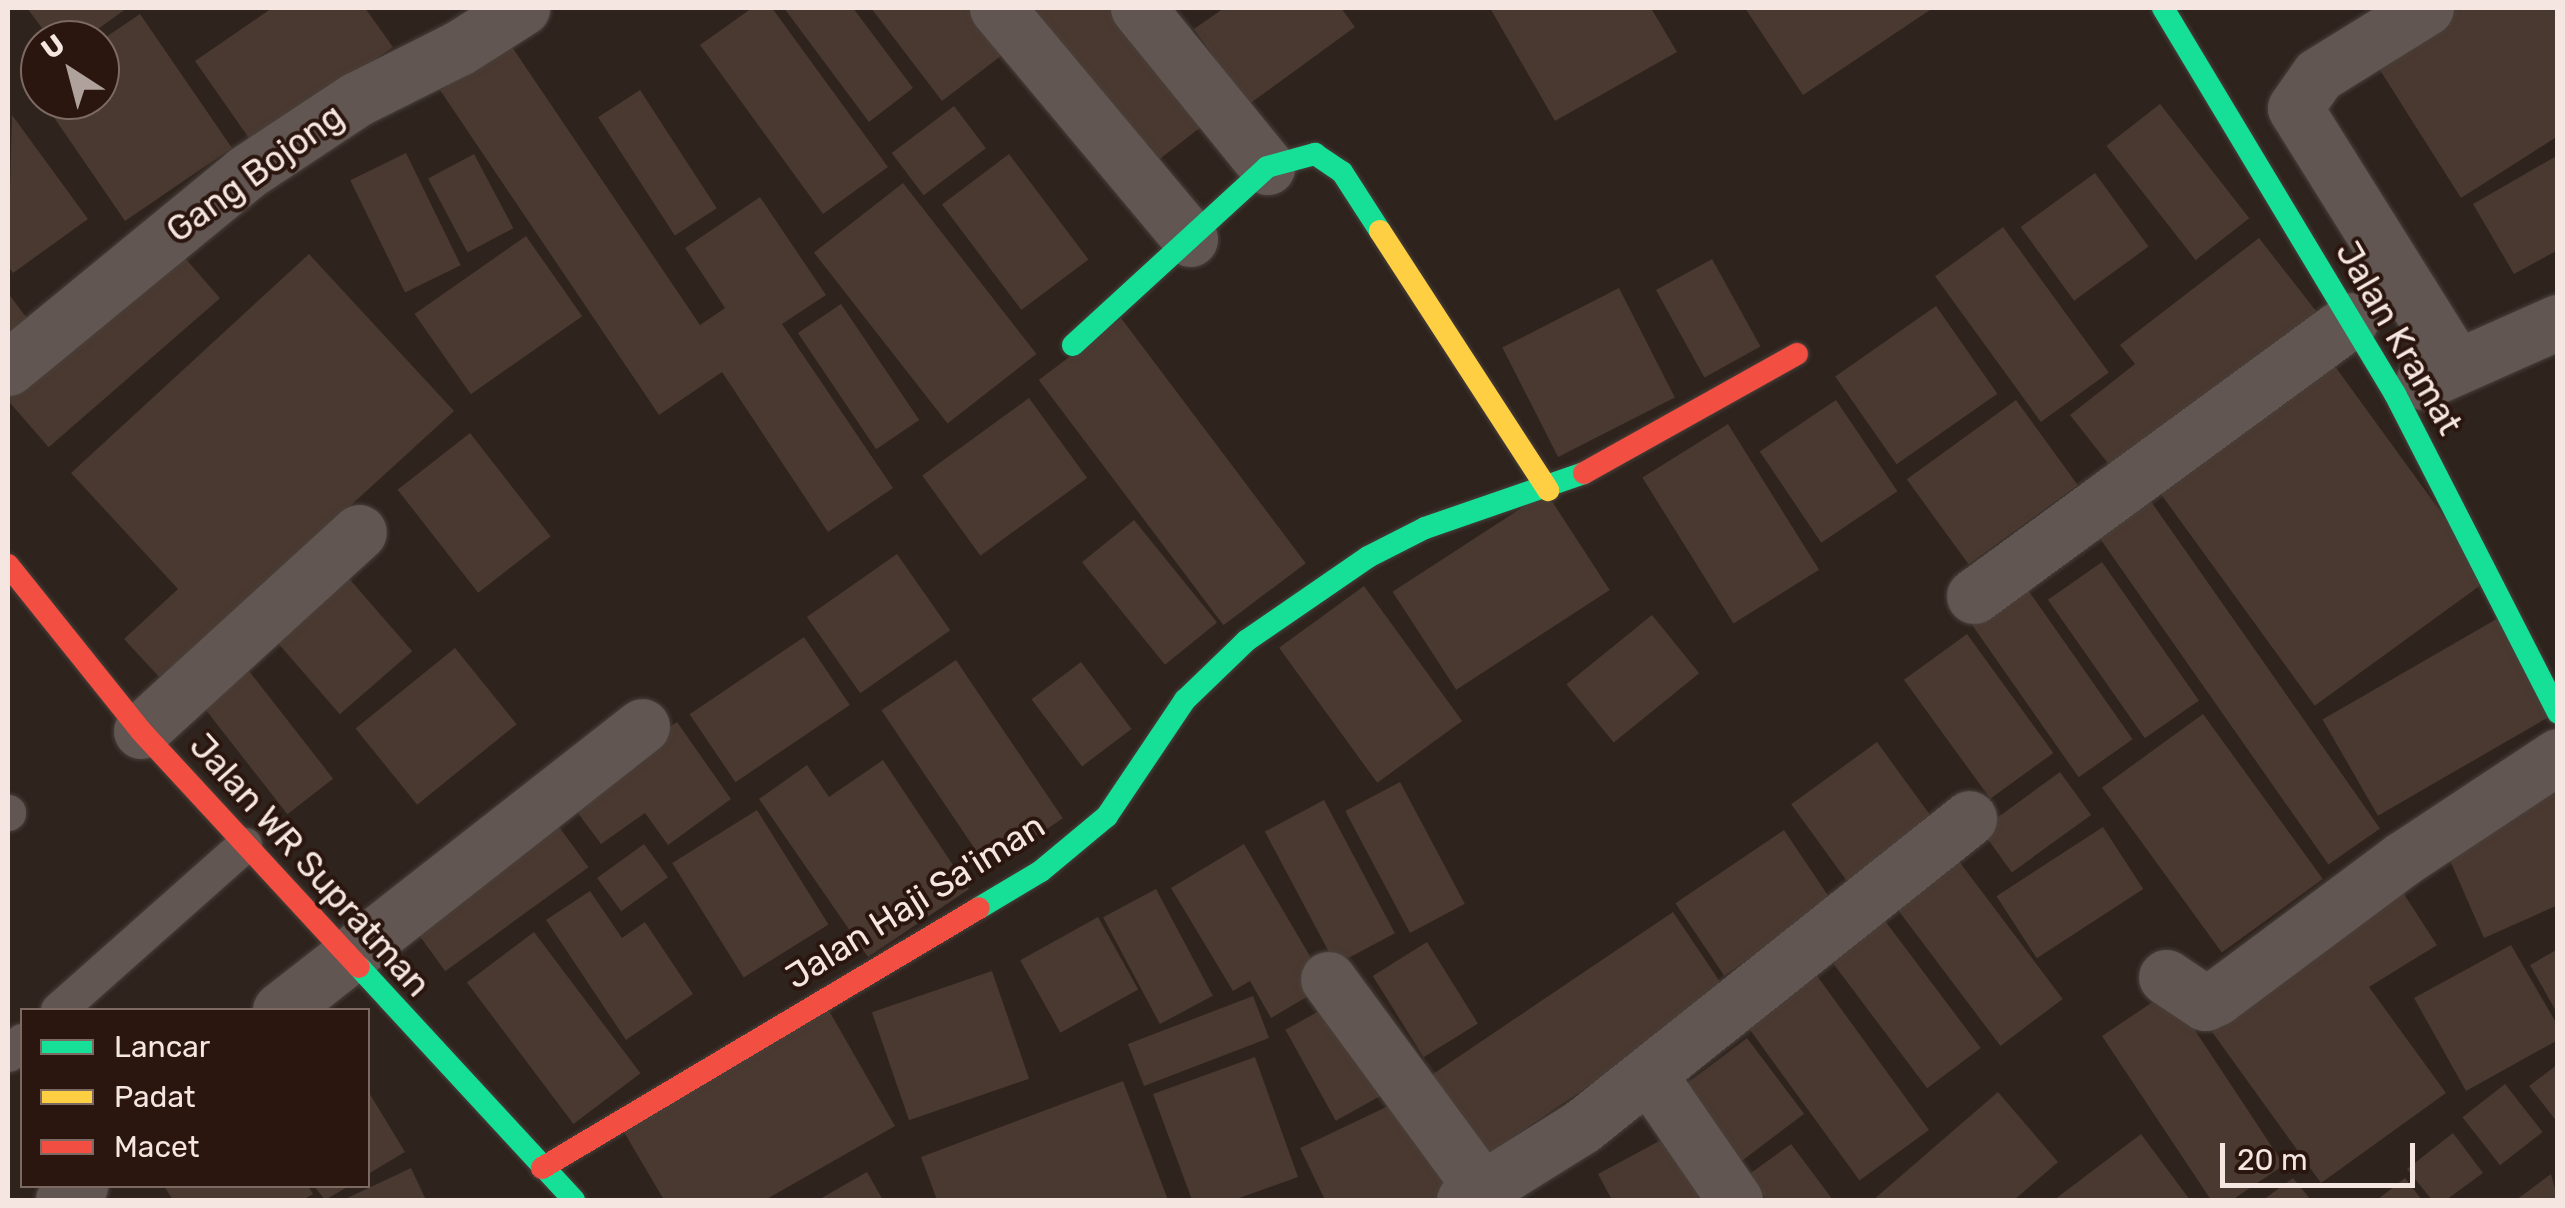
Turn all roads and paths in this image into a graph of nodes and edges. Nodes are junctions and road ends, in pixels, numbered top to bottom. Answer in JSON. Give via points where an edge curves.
{"nodes":[{"id":1,"x":522,"y":8,"type":"edge"},
{"id":2,"x":997,"y":8,"type":"edge"},
{"id":3,"x":1138,"y":8,"type":"edge"},
{"id":4,"x":2162,"y":8,"type":"edge"},
{"id":5,"x":2426,"y":8,"type":"edge"},
{"id":6,"x":1267,"y":168,"type":"junction"},
{"id":7,"x":1190,"y":239,"type":"junction"},
{"id":8,"x":2351,"y":320,"type":"junction"},
{"id":9,"x":2558,"y":322,"type":"edge"},
{"id":10,"x":1073,"y":345,"type":"dead end"},
{"id":11,"x":1797,"y":354,"type":"dead end"},
{"id":12,"x":2456,"y":366,"type":"junction"},
{"id":13,"x":8,"y":368,"type":"edge"},
{"id":14,"x":2395,"y":394,"type":"junction"},
{"id":15,"x":1548,"y":490,"type":"junction"},
{"id":16,"x":359,"y":532,"type":"dead end"},
{"id":17,"x":8,"y":565,"type":"edge"},
{"id":18,"x":1974,"y":596,"type":"dead end"},
{"id":19,"x":2558,"y":712,"type":"edge"},
{"id":20,"x":642,"y":726,"type":"dead end"},
{"id":21,"x":141,"y":731,"type":"junction"},
{"id":22,"x":2558,"y":756,"type":"edge"},
{"id":23,"x":1969,"y":818,"type":"dead end"},
{"id":24,"x":244,"y":845,"type":"junction"},
{"id":25,"x":342,"y":956,"type":"junction"},
{"id":26,"x":2166,"y":977,"type":"dead end"},
{"id":27,"x":1328,"y":979,"type":"dead end"},
{"id":28,"x":60,"y":1008,"type":"edge"},
{"id":29,"x":282,"y":1008,"type":"edge"},
{"id":30,"x":1649,"y":1075,"type":"junction"},
{"id":31,"x":542,"y":1168,"type":"junction"},
{"id":32,"x":1474,"y":1196,"type":"edge"},
{"id":33,"x":574,"y":1200,"type":"edge"},
{"id":34,"x":1734,"y":1200,"type":"edge"}],
"edges":[{"from":1,"to":13,"type":"street","name":"Gang Bojong","via":[[460,48],[357,99],[245,174]]},
{"from":2,"to":7,"type":"street"},
{"from":3,"to":6,"type":"street"},
{"from":4,"to":8,"type":"street","name":"Jalan Kramat"},
{"from":5,"to":12,"type":"street","via":[[2318,75],[2295,108]]},
{"from":6,"to":7,"type":"street"},
{"from":6,"to":15,"type":"street","via":[[1315,154],[1342,172]]},
{"from":7,"to":10,"type":"street"},
{"from":8,"to":14,"type":"street","name":"Jalan Kramat"},
{"from":8,"to":18,"type":"street"},
{"from":9,"to":12,"type":"street"},
{"from":11,"to":15,"type":"street","name":"Jalan Haji Sa'iman","via":[[1668,432]]},
{"from":12,"to":14,"type":"street"},
{"from":14,"to":19,"type":"street","name":"Jalan Kramat"},
{"from":15,"to":31,"type":"street","name":"Jalan Haji Sa'iman","via":[[1425,528],[1353,568],[1246,641],[1185,700],[1107,816],[1041,871]]},
{"from":16,"to":21,"type":"street"},
{"from":17,"to":21,"type":"street","name":"Jalan WR Supratman"},
{"from":20,"to":25,"type":"street"},
{"from":21,"to":24,"type":"street","name":"Jalan WR Supratman"},
{"from":22,"to":26,"type":"street","via":[[2404,858],[2216,998],[2206,1003]]},
{"from":23,"to":30,"type":"street"},
{"from":24,"to":25,"type":"street","name":"Jalan WR Supratman"},
{"from":24,"to":28,"type":"lane"},
{"from":25,"to":29,"type":"street"},
{"from":25,"to":31,"type":"street","name":"Jalan WR Supratman"},
{"from":27,"to":32,"type":"street"},
{"from":30,"to":32,"type":"street"},
{"from":30,"to":34,"type":"street"},
{"from":31,"to":33,"type":"street","name":"Jalan WR Supratman"}]}
